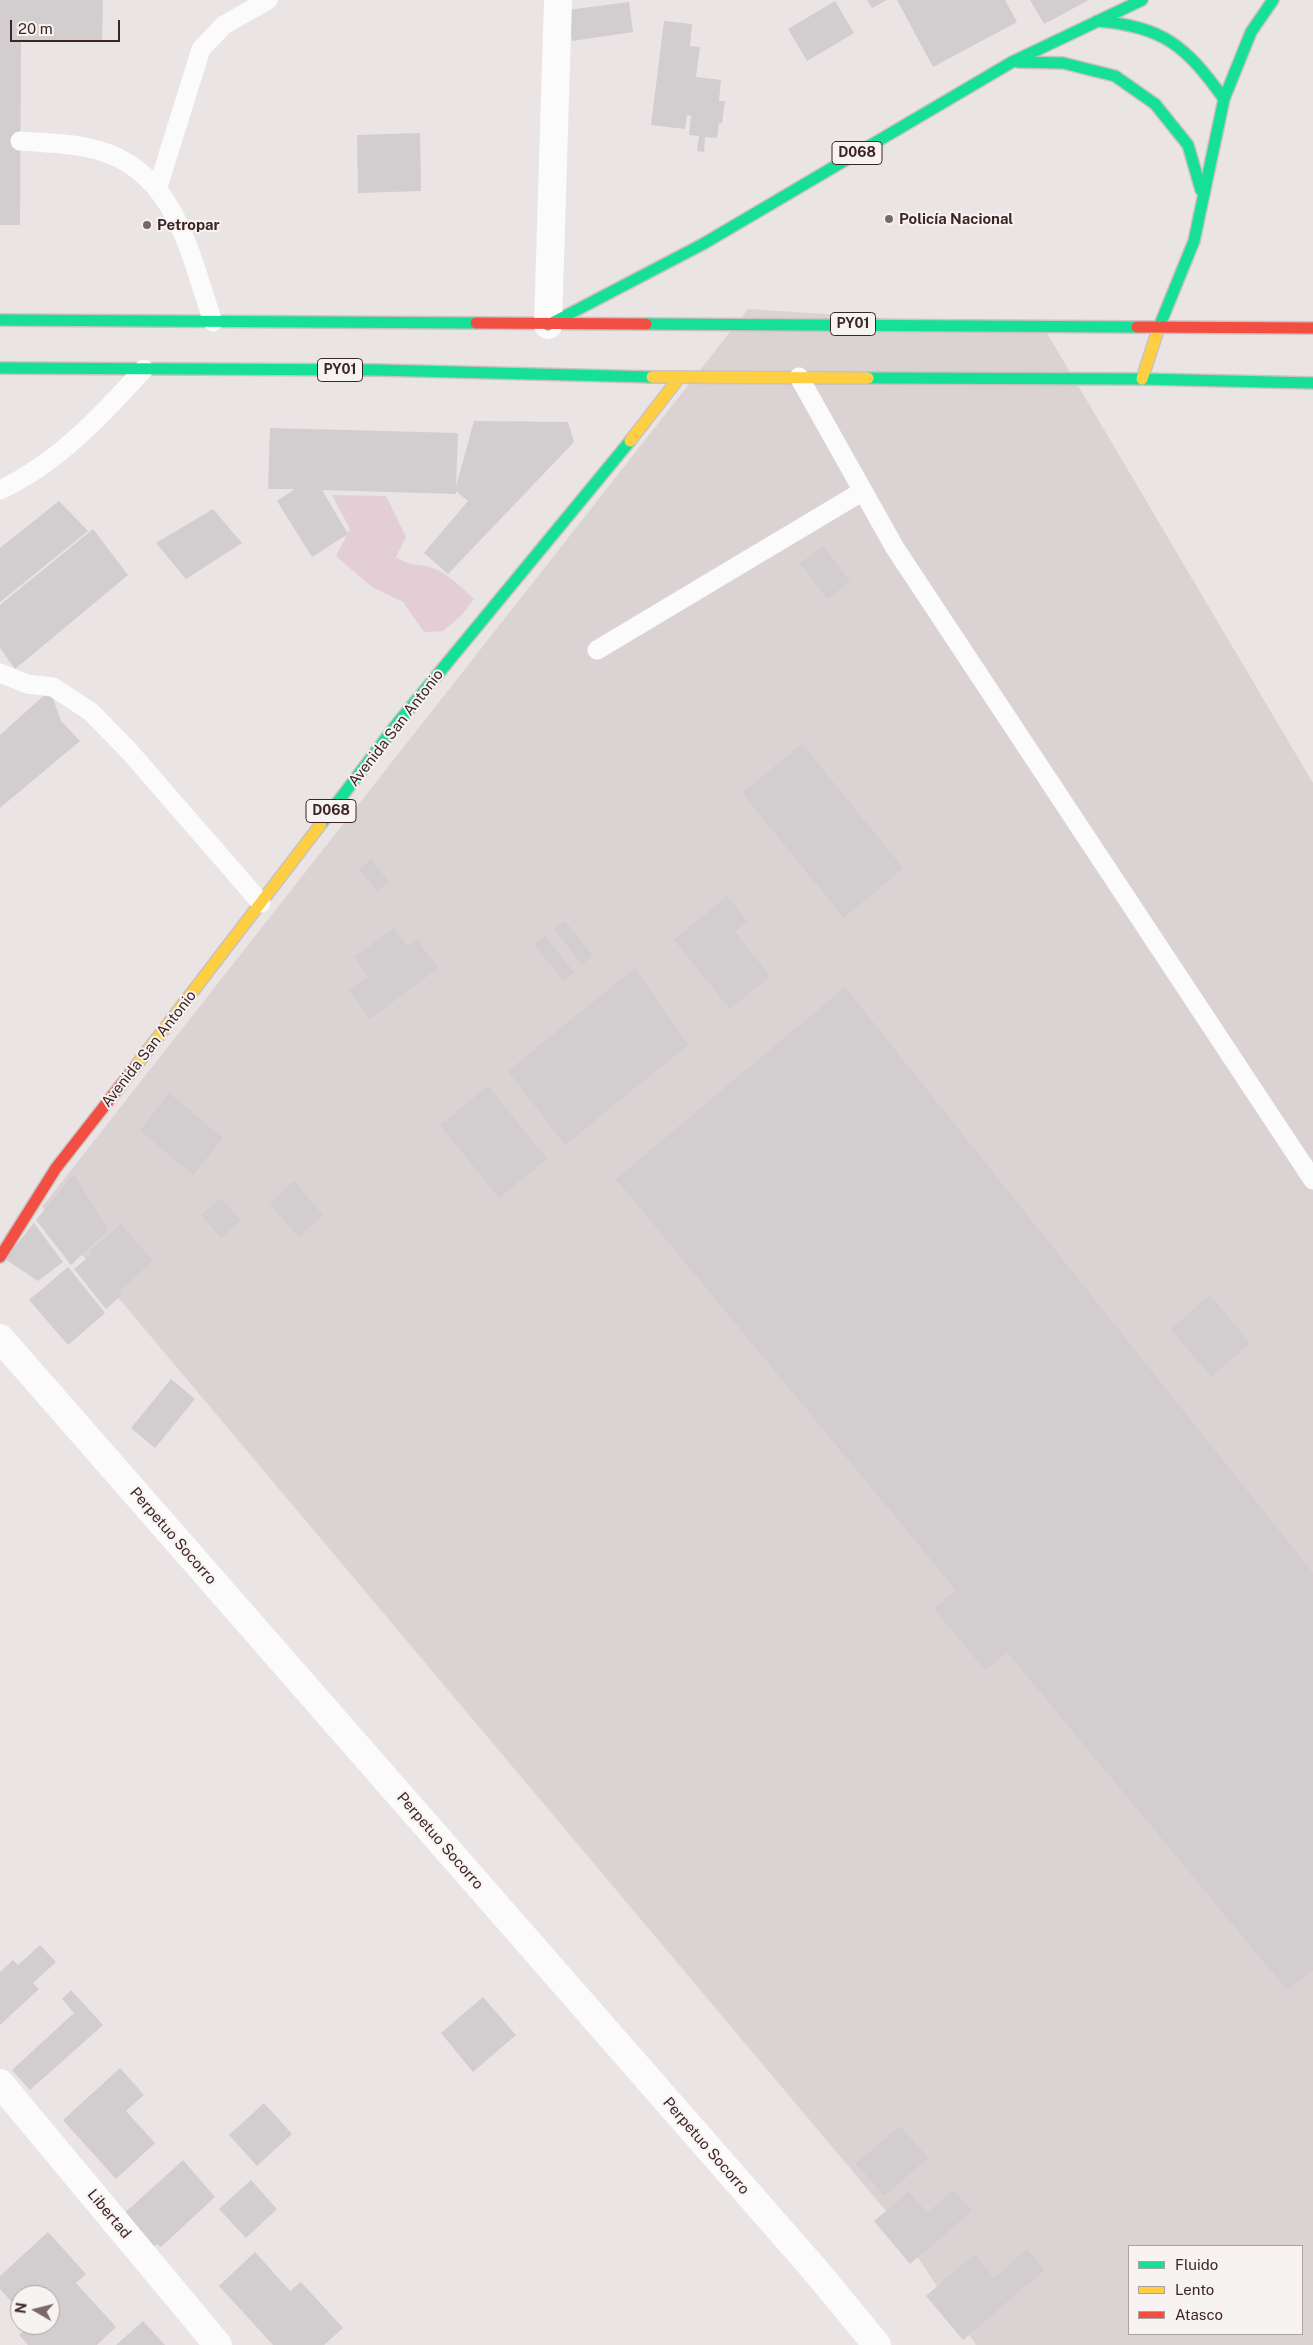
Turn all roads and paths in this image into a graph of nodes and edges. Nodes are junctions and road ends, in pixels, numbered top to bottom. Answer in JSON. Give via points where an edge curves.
{"nodes":[{"id":1,"x":268,"y":0,"type":"edge"},
{"id":2,"x":558,"y":0,"type":"edge"},
{"id":3,"x":1142,"y":0,"type":"edge"},
{"id":4,"x":1273,"y":0,"type":"edge"},
{"id":5,"x":1097,"y":21,"type":"junction"},
{"id":6,"x":1012,"y":62,"type":"junction"},
{"id":7,"x":1224,"y":99,"type":"junction"},
{"id":8,"x":20,"y":141,"type":"dead end"},
{"id":9,"x":158,"y":187,"type":"junction"},
{"id":10,"x":1203,"y":196,"type":"junction"},
{"id":11,"x":0,"y":320,"type":"edge"},
{"id":12,"x":213,"y":322,"type":"junction"},
{"id":13,"x":548,"y":325,"type":"junction"},
{"id":14,"x":1159,"y":328,"type":"junction"},
{"id":15,"x":1313,"y":328,"type":"edge"},
{"id":16,"x":0,"y":368,"type":"edge"},
{"id":17,"x":144,"y":369,"type":"junction"},
{"id":18,"x":800,"y":377,"type":"junction"},
{"id":19,"x":679,"y":378,"type":"junction"},
{"id":20,"x":1142,"y":379,"type":"junction"},
{"id":21,"x":1313,"y":383,"type":"edge"},
{"id":22,"x":0,"y":490,"type":"edge"},
{"id":23,"x":863,"y":492,"type":"junction"},
{"id":24,"x":597,"y":650,"type":"dead end"},
{"id":25,"x":0,"y":673,"type":"edge"},
{"id":26,"x":261,"y":903,"type":"junction"},
{"id":27,"x":1313,"y":1180,"type":"edge"},
{"id":28,"x":0,"y":1257,"type":"edge"},
{"id":29,"x":0,"y":1338,"type":"edge"},
{"id":30,"x":0,"y":2083,"type":"edge"},
{"id":31,"x":218,"y":2345,"type":"edge"},
{"id":32,"x":877,"y":2345,"type":"edge"}],
"edges":[{"from":1,"to":9,"type":"lane","via":[[224,25],[201,49]]},
{"from":2,"to":13,"type":"street"},
{"from":3,"to":5,"type":"main road","number":"D068"},
{"from":4,"to":7,"type":"main road","via":[[1251,32]]},
{"from":5,"to":6,"type":"main road","number":"D068"},
{"from":5,"to":7,"type":"main road","via":[[1136,25],[1171,40],[1200,65]]},
{"from":6,"to":10,"type":"main road","via":[[1063,63],[1115,76],[1155,104],[1188,145]]},
{"from":6,"to":13,"type":"main road","number":"D068","via":[[703,244]]},
{"from":7,"to":10,"type":"main road"},
{"from":8,"to":9,"type":"lane","via":[[97,150],[133,166]]},
{"from":9,"to":12,"type":"lane","via":[[178,220]]},
{"from":10,"to":14,"type":"main road","via":[[1194,240]]},
{"from":11,"to":12,"type":"main road","number":"PY01"},
{"from":12,"to":13,"type":"main road","number":"PY01"},
{"from":13,"to":14,"type":"main road","number":"PY01"},
{"from":14,"to":15,"type":"main road","number":"PY01"},
{"from":14,"to":20,"type":"main road"},
{"from":16,"to":17,"type":"main road","number":"PY01"},
{"from":17,"to":19,"type":"main road","number":"PY01","via":[[377,370]]},
{"from":17,"to":22,"type":"lane","via":[[96,422],[39,467]]},
{"from":18,"to":19,"type":"main road","number":"PY01"},
{"from":18,"to":20,"type":"main road","number":"PY01"},
{"from":18,"to":23,"type":"lane"},
{"from":19,"to":26,"type":"main road","name":"Avenida San Antonio","number":"D068","via":[[396,725]]},
{"from":20,"to":21,"type":"main road","number":"PY01"},
{"from":23,"to":24,"type":"lane"},
{"from":23,"to":27,"type":"lane","via":[[895,548]]},
{"from":25,"to":26,"type":"lane","via":[[27,684],[53,687],[91,712],[130,752]]},
{"from":26,"to":28,"type":"main road","name":"Avenida San Antonio","number":"D068","via":[[56,1168]]},
{"from":29,"to":32,"type":"street","name":"Perpetuo Socorro","via":[[816,2271]]},
{"from":30,"to":31,"type":"street","name":"Libertad"}]}
